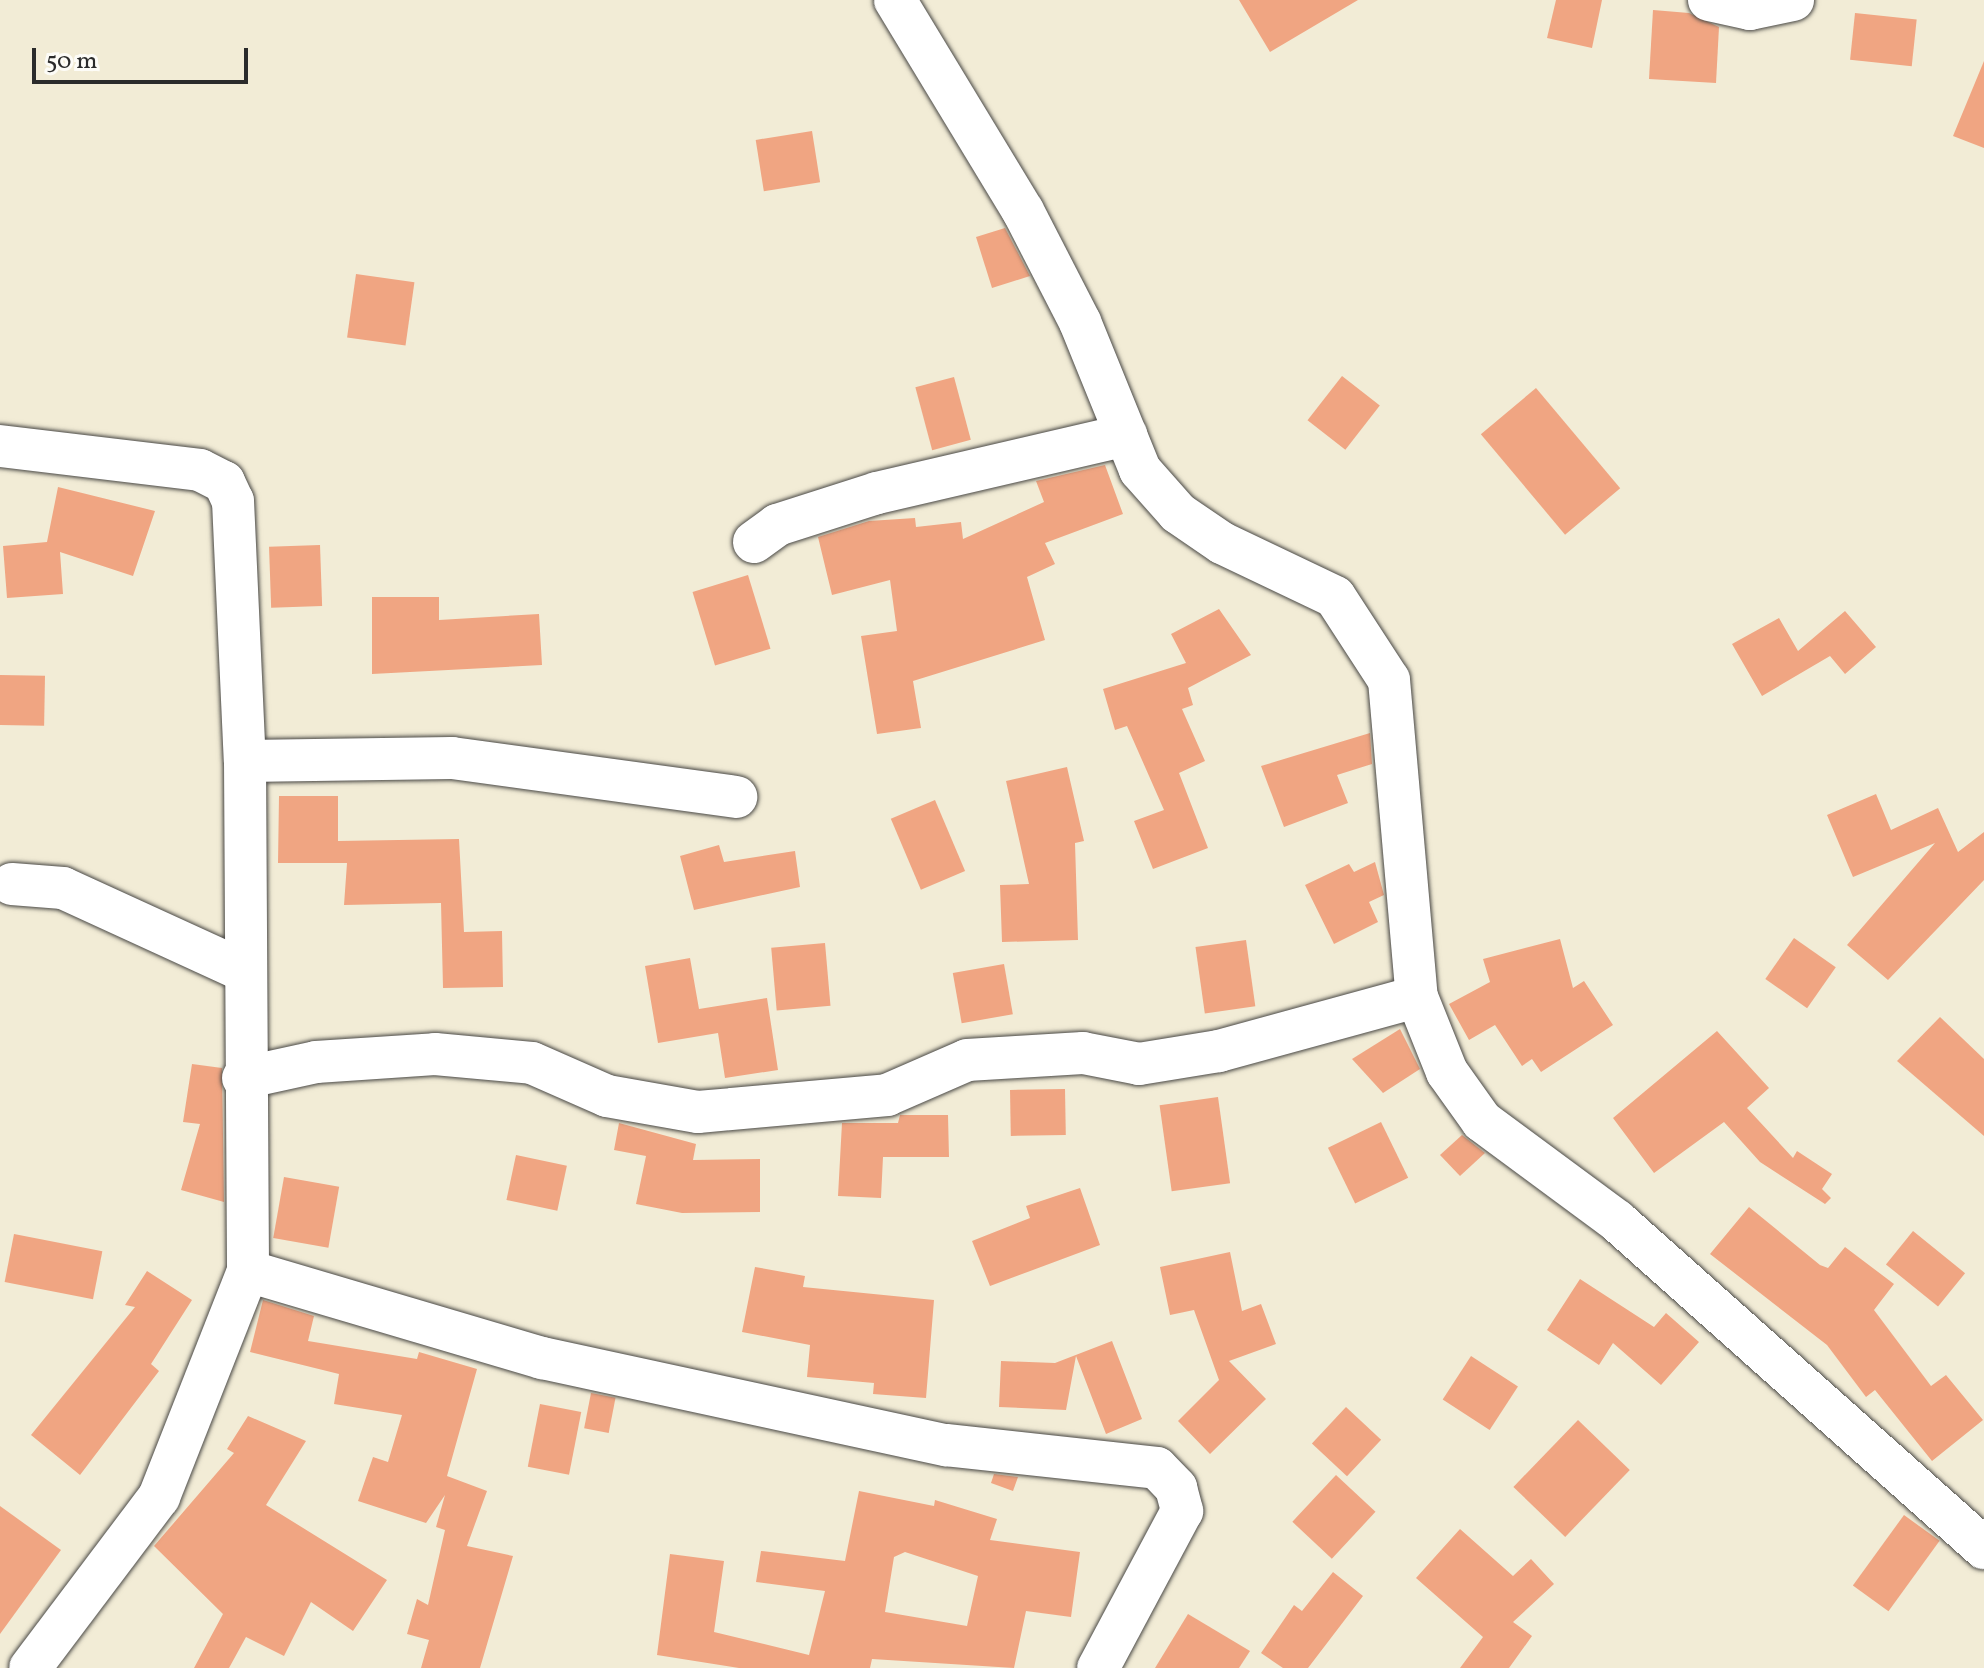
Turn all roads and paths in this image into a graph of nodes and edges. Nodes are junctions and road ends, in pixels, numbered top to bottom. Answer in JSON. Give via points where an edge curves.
{"nodes":[{"id":1,"x":895,"y":0,"type":"edge"},
{"id":2,"x":1709,"y":0,"type":"edge"},
{"id":3,"x":1793,"y":0,"type":"edge"},
{"id":4,"x":1126,"y":435,"type":"junction"},
{"id":5,"x":0,"y":446,"type":"edge"},
{"id":6,"x":754,"y":542,"type":"dead end"},
{"id":7,"x":245,"y":761,"type":"junction"},
{"id":8,"x":736,"y":797,"type":"dead end"},
{"id":9,"x":12,"y":884,"type":"dead end"},
{"id":10,"x":244,"y":971,"type":"junction"},
{"id":11,"x":1417,"y":997,"type":"junction"},
{"id":12,"x":243,"y":1078,"type":"junction"},
{"id":13,"x":248,"y":1271,"type":"junction"},
{"id":14,"x":1984,"y":1548,"type":"edge"},
{"id":15,"x":30,"y":1668,"type":"edge"},
{"id":16,"x":1098,"y":1668,"type":"edge"}],
"edges":[{"from":1,"to":4,"type":"street","via":[[1023,211],[1080,322]]},
{"from":2,"to":3,"type":"street","via":[[1750,9]]},
{"from":4,"to":6,"type":"street","via":[[877,493],[777,525]]},
{"from":4,"to":11,"type":"street","via":[[1140,470],[1178,513],[1222,543],[1335,597],[1389,680]]},
{"from":5,"to":7,"type":"street","via":[[200,470],[224,482],[233,501]]},
{"from":7,"to":8,"type":"street","via":[[452,758]]},
{"from":7,"to":10,"type":"street"},
{"from":9,"to":10,"type":"street","via":[[63,888]]},
{"from":10,"to":12,"type":"street"},
{"from":11,"to":12,"type":"street","via":[[1166,1060],[1139,1064],[1083,1053],[967,1060],[887,1095],[698,1112],[607,1096],[532,1063],[435,1054],[316,1062]]},
{"from":11,"to":14,"type":"street","via":[[1447,1072],[1482,1121],[1617,1221]]},
{"from":12,"to":13,"type":"street"},
{"from":13,"to":15,"type":"street","via":[[159,1497]]},
{"from":13,"to":16,"type":"street","via":[[542,1358],[946,1445],[1157,1468],[1176,1488],[1182,1511]]}]}
